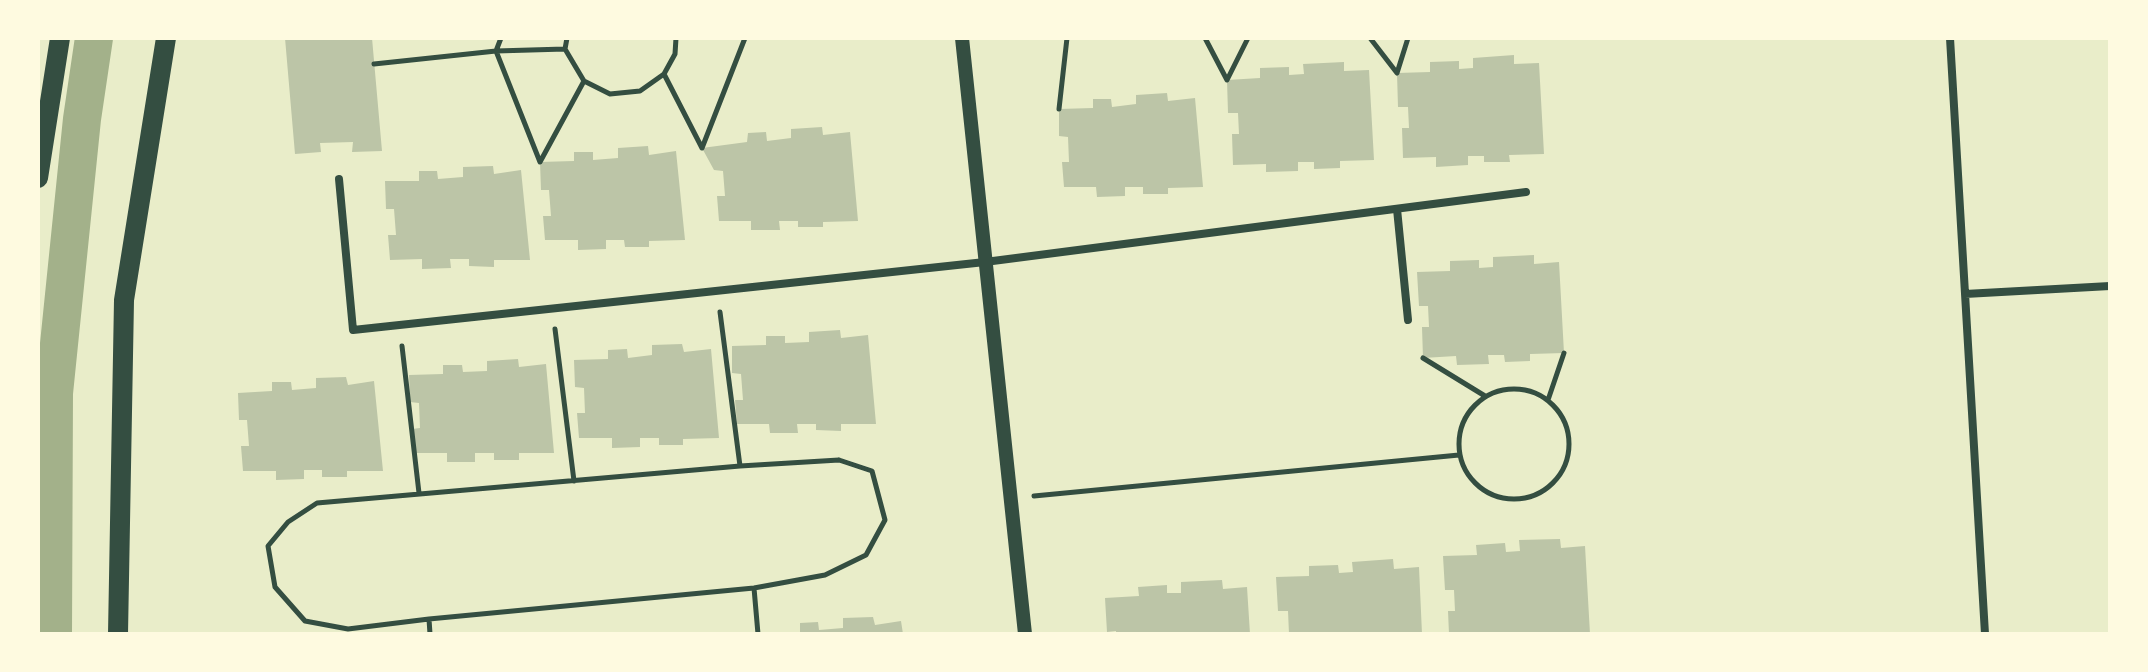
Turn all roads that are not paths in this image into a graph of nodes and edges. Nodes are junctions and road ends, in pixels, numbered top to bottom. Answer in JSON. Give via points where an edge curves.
{"nodes":[{"id":1,"x":60,"y":38,"type":"edge"},
{"id":2,"x":166,"y":38,"type":"edge"},
{"id":3,"x":962,"y":38,"type":"edge"},
{"id":4,"x":1950,"y":38,"type":"edge"},
{"id":5,"x":38,"y":178,"type":"edge"},
{"id":6,"x":339,"y":179,"type":"dead end"},
{"id":7,"x":1526,"y":192,"type":"dead end"},
{"id":8,"x":1397,"y":209,"type":"junction"},
{"id":9,"x":985,"y":262,"type":"junction"},
{"id":10,"x":2110,"y":286,"type":"edge"},
{"id":11,"x":1965,"y":294,"type":"junction"},
{"id":12,"x":1408,"y":320,"type":"dead end"},
{"id":13,"x":118,"y":634,"type":"edge"},
{"id":14,"x":1025,"y":634,"type":"edge"},
{"id":15,"x":1985,"y":634,"type":"edge"}],
"edges":[{"from":1,"to":5,"type":"main road"},
{"from":2,"to":13,"type":"main road","via":[[124,300]]},
{"from":3,"to":9,"type":"street"},
{"from":4,"to":11,"type":"street"},
{"from":6,"to":9,"type":"street","via":[[353,330]]},
{"from":7,"to":8,"type":"street"},
{"from":8,"to":9,"type":"street"},
{"from":8,"to":12,"type":"street"},
{"from":9,"to":14,"type":"street"},
{"from":10,"to":11,"type":"street"},
{"from":11,"to":15,"type":"street"}]}
